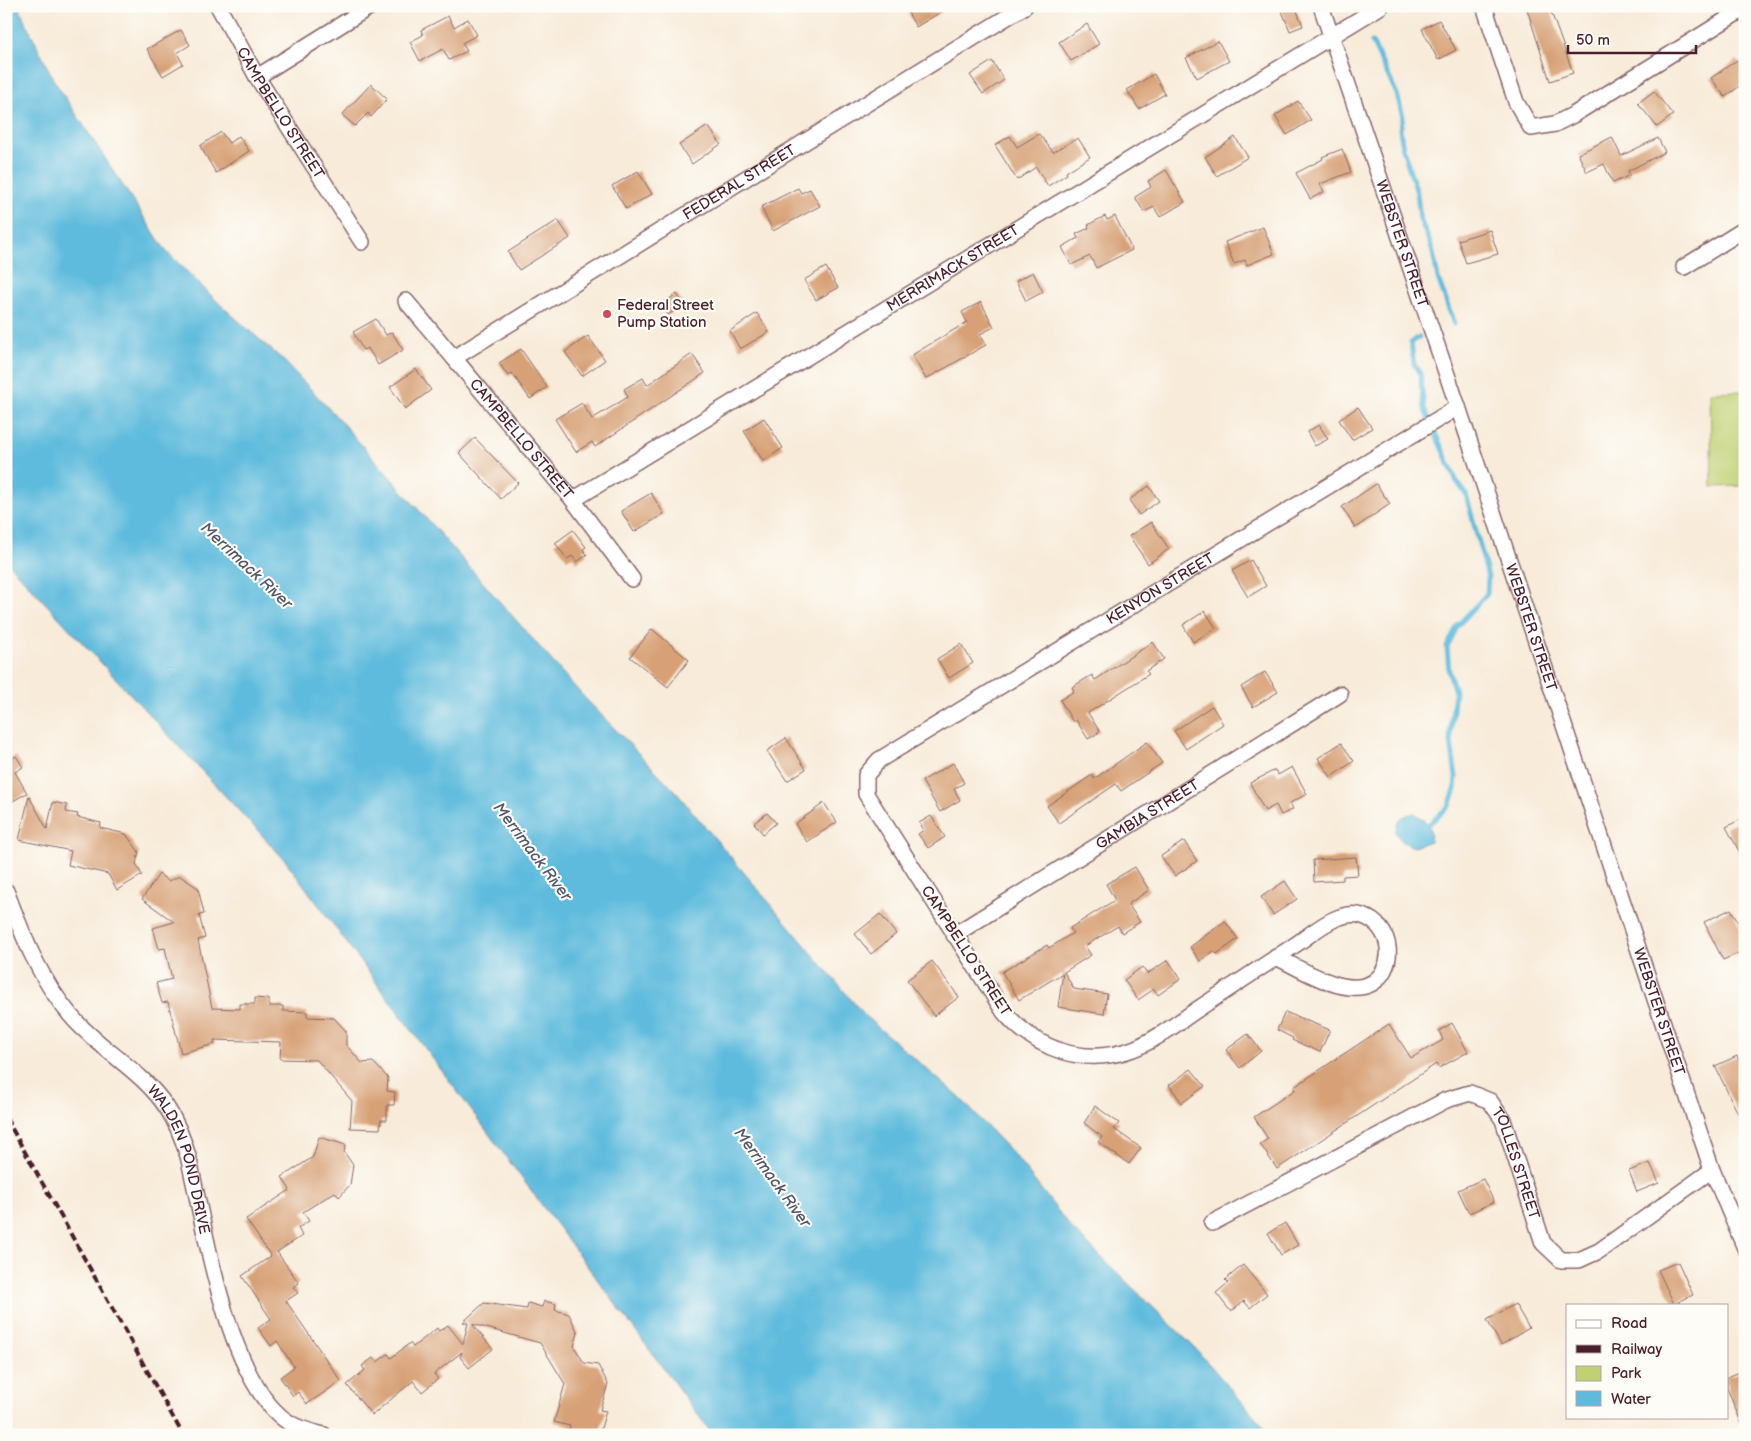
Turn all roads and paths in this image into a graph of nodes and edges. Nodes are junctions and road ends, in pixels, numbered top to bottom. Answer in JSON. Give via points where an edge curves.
{"nodes":[{"id":1,"x":218,"y":6,"type":"edge"},
{"id":2,"x":371,"y":6,"type":"edge"},
{"id":3,"x":1025,"y":6,"type":"edge"},
{"id":4,"x":1321,"y":6,"type":"edge"},
{"id":5,"x":1380,"y":6,"type":"edge"},
{"id":6,"x":1484,"y":6,"type":"edge"},
{"id":7,"x":1745,"y":8,"type":"edge"},
{"id":8,"x":1331,"y":36,"type":"junction"},
{"id":9,"x":257,"y":76,"type":"junction"},
{"id":10,"x":1745,"y":229,"type":"edge"},
{"id":11,"x":362,"y":242,"type":"dead end"},
{"id":12,"x":1684,"y":267,"type":"dead end"},
{"id":13,"x":406,"y":301,"type":"dead end"},
{"id":14,"x":454,"y":358,"type":"junction"},
{"id":15,"x":1458,"y":407,"type":"junction"},
{"id":16,"x":573,"y":500,"type":"junction"},
{"id":17,"x":632,"y":580,"type":"dead end"},
{"id":18,"x":1340,"y":694,"type":"dead end"},
{"id":19,"x":866,"y":775,"type":"joint"},
{"id":20,"x":6,"y":891,"type":"edge"},
{"id":21,"x":954,"y":935,"type":"junction"},
{"id":22,"x":1276,"y":957,"type":"junction"},
{"id":23,"x":1712,"y":1170,"type":"junction"},
{"id":24,"x":1212,"y":1223,"type":"dead end"},
{"id":25,"x":1745,"y":1248,"type":"edge"},
{"id":26,"x":324,"y":1435,"type":"edge"}],
"edges":[{"from":1,"to":9,"type":"street","name":"CAMPBELLO STREET"},
{"from":2,"to":9,"type":"street"},
{"from":3,"to":14,"type":"street","name":"FEDERAL STREET"},
{"from":4,"to":8,"type":"street","name":"WEBSTER STREET"},
{"from":5,"to":8,"type":"street","name":"MERRIMACK STREET"},
{"from":6,"to":7,"type":"street","via":[[1516,102],[1531,128],[1555,124],[1573,115]]},
{"from":8,"to":15,"type":"street","name":"WEBSTER STREET"},
{"from":8,"to":16,"type":"street","name":"MERRIMACK STREET"},
{"from":9,"to":11,"type":"street","name":"CAMPBELLO STREET"},
{"from":10,"to":12,"type":"street"},
{"from":13,"to":14,"type":"street","name":"CAMPBELLO STREET"},
{"from":14,"to":16,"type":"street","name":"CAMPBELLO STREET"},
{"from":15,"to":19,"type":"street","name":"KENYON STREET","via":[[879,760]]},
{"from":15,"to":23,"type":"street","name":"WEBSTER STREET"},
{"from":16,"to":17,"type":"street","name":"CAMPBELLO STREET"},
{"from":18,"to":21,"type":"street","name":"GAMBIA STREET"},
{"from":19,"to":21,"type":"street","name":"CAMPBELLO STREET","via":[[866,794]]},
{"from":20,"to":26,"type":"street","name":"WALDEN POND DRIVE","via":[[33,959],[48,986],[96,1042],[158,1096],[180,1132],[225,1312],[236,1346],[253,1380],[276,1412],[289,1423]]},
{"from":21,"to":22,"type":"street","name":"CAMPBELLO STREET","via":[[1004,1012],[1020,1030],[1043,1045],[1064,1053],[1086,1056],[1133,1049],[1161,1034]]},
{"from":22,"to":22,"type":"street","name":"CAMPBELLO STREET","via":[[1349,988],[1373,982],[1385,968],[1390,951],[1382,929],[1368,918],[1350,914],[1334,920]]},
{"from":23,"to":24,"type":"street","name":"TOLLES STREET","via":[[1599,1251],[1579,1260],[1561,1260],[1543,1243],[1503,1120],[1490,1101],[1470,1093],[1446,1100]]},
{"from":23,"to":25,"type":"street","name":"WEBSTER STREET"}]}
